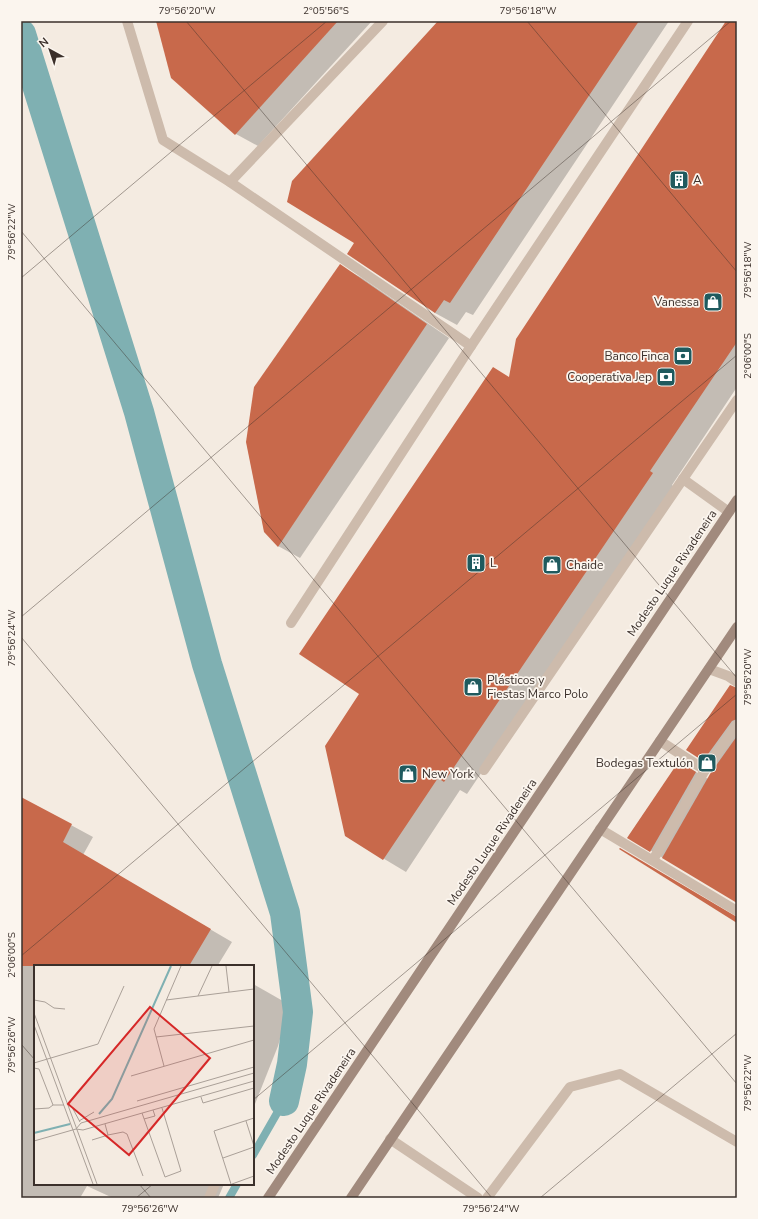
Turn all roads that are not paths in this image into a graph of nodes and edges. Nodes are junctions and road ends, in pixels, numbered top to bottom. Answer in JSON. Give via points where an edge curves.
{"nodes":[{"id":1,"x":127,"y":21,"type":"edge"},
{"id":2,"x":383,"y":21,"type":"edge"},
{"id":3,"x":688,"y":21,"type":"edge"},
{"id":4,"x":230,"y":182,"type":"junction"},
{"id":5,"x":471,"y":346,"type":"junction"},
{"id":6,"x":737,"y":400,"type":"edge"},
{"id":7,"x":683,"y":479,"type":"junction"},
{"id":8,"x":737,"y":500,"type":"edge"},
{"id":9,"x":729,"y":512,"type":"junction"},
{"id":10,"x":291,"y":623,"type":"dead end"},
{"id":11,"x":737,"y":627,"type":"edge"},
{"id":12,"x":709,"y":669,"type":"junction"},
{"id":13,"x":737,"y":682,"type":"edge"},
{"id":14,"x":737,"y":725,"type":"edge"},
{"id":15,"x":660,"y":741,"type":"junction"},
{"id":16,"x":484,"y":770,"type":"dead end"},
{"id":17,"x":705,"y":770,"type":"junction"},
{"id":18,"x":600,"y":829,"type":"junction"},
{"id":19,"x":653,"y":860,"type":"junction"},
{"id":20,"x":737,"y":911,"type":"edge"},
{"id":21,"x":390,"y":1140,"type":"junction"},
{"id":22,"x":737,"y":1142,"type":"edge"},
{"id":23,"x":215,"y":1185,"type":"edge"},
{"id":24,"x":209,"y":1198,"type":"edge"},
{"id":25,"x":268,"y":1198,"type":"edge"},
{"id":26,"x":351,"y":1198,"type":"edge"},
{"id":27,"x":478,"y":1198,"type":"edge"},
{"id":28,"x":487,"y":1198,"type":"edge"}],
"edges":[{"from":1,"to":4,"type":"lane","via":[[163,140]]},
{"from":2,"to":4,"type":"lane"},
{"from":3,"to":5,"type":"lane"},
{"from":4,"to":5,"type":"lane"},
{"from":5,"to":10,"type":"lane"},
{"from":6,"to":7,"type":"lane"},
{"from":7,"to":9,"type":"lane"},
{"from":7,"to":16,"type":"lane"},
{"from":8,"to":9,"type":"street","name":"Modesto Luque Rivadeneira"},
{"from":9,"to":25,"type":"street","name":"Modesto Luque Rivadeneira"},
{"from":11,"to":12,"type":"street"},
{"from":12,"to":13,"type":"lane"},
{"from":12,"to":15,"type":"street"},
{"from":14,"to":17,"type":"lane"},
{"from":15,"to":17,"type":"lane"},
{"from":15,"to":18,"type":"street"},
{"from":17,"to":19,"type":"lane"},
{"from":18,"to":19,"type":"lane"},
{"from":18,"to":21,"type":"street"},
{"from":19,"to":20,"type":"lane"},
{"from":21,"to":26,"type":"street"},
{"from":21,"to":27,"type":"lane"},
{"from":22,"to":28,"type":"lane","via":[[620,1074],[570,1087]]},
{"from":23,"to":24,"type":"lane"}]}
